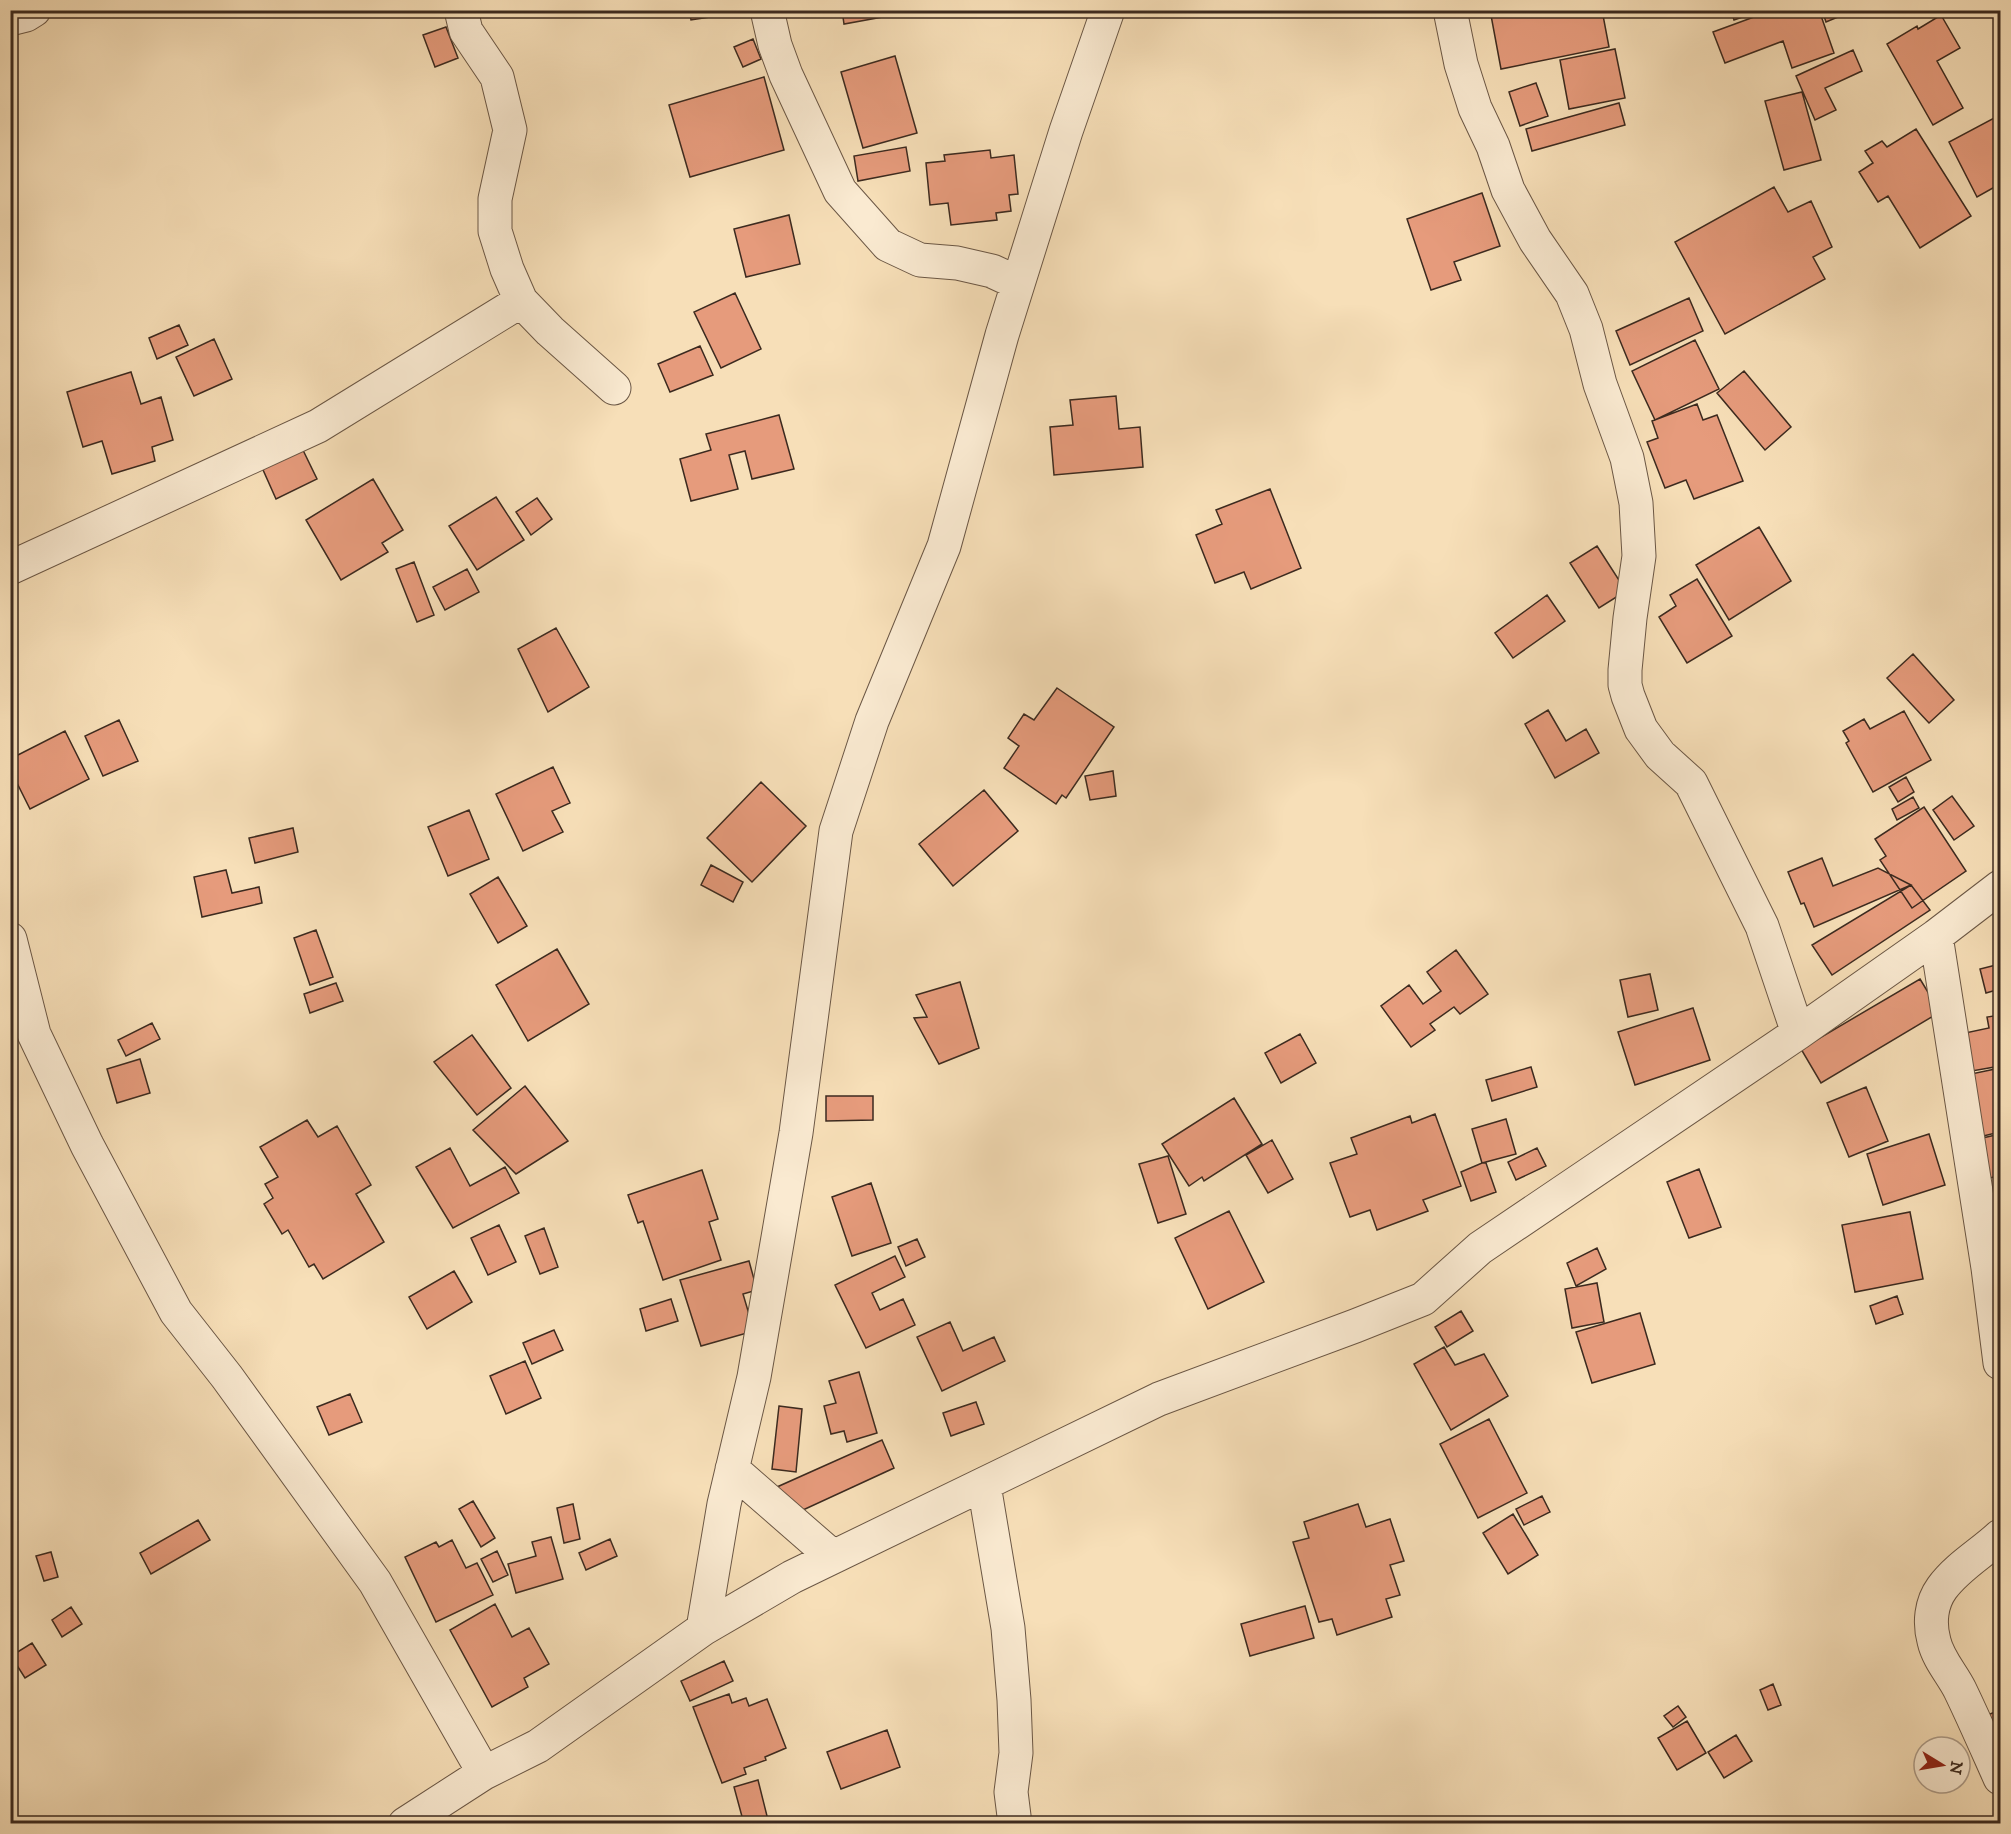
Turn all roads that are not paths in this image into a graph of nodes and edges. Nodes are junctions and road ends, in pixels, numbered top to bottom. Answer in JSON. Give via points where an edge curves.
{"nodes":[{"id":1,"x":34,"y":10,"type":"edge"},
{"id":2,"x":461,"y":10,"type":"edge"},
{"id":3,"x":767,"y":10,"type":"edge"},
{"id":4,"x":1108,"y":10,"type":"edge"},
{"id":5,"x":1450,"y":10,"type":"edge"},
{"id":6,"x":10,"y":19,"type":"edge"},
{"id":7,"x":1018,"y":283,"type":"junction"},
{"id":8,"x":521,"y":301,"type":"junction"},
{"id":9,"x":614,"y":388,"type":"dead end"},
{"id":10,"x":10,"y":568,"type":"edge"},
{"id":11,"x":2001,"y":887,"type":"edge"},
{"id":12,"x":1936,"y":936,"type":"junction"},
{"id":13,"x":10,"y":939,"type":"edge"},
{"id":14,"x":1798,"y":1033,"type":"junction"},
{"id":15,"x":2001,"y":1364,"type":"edge"},
{"id":16,"x":732,"y":1469,"type":"junction"},
{"id":17,"x":984,"y":1485,"type":"junction"},
{"id":18,"x":2001,"y":1536,"type":"edge"},
{"id":19,"x":833,"y":1557,"type":"junction"},
{"id":20,"x":703,"y":1629,"type":"junction"},
{"id":21,"x":484,"y":1773,"type":"junction"},
{"id":22,"x":2001,"y":1778,"type":"edge"},
{"id":23,"x":405,"y":1824,"type":"edge"},
{"id":24,"x":1015,"y":1824,"type":"edge"}],
"edges":[{"from":1,"to":6,"type":"street"},
{"from":2,"to":8,"type":"street","via":[[466,31],[497,77],[510,130],[495,199],[495,231]]},
{"from":3,"to":7,"type":"street","via":[[786,75],[840,191],[888,245],[920,260],[957,263]]},
{"from":4,"to":7,"type":"street"},
{"from":5,"to":14,"type":"street","via":[[1475,108],[1508,190],[1535,240],[1572,294],[1626,458],[1636,503],[1639,556],[1625,670],[1628,696],[1641,729],[1660,755],[1691,783],[1762,926]]},
{"from":7,"to":16,"type":"street","via":[[944,546],[872,721],[836,831],[796,1133],[754,1377]]},
{"from":8,"to":9,"type":"street"},
{"from":8,"to":10,"type":"street","via":[[318,426]]},
{"from":11,"to":12,"type":"street"},
{"from":12,"to":14,"type":"street"},
{"from":12,"to":15,"type":"street"},
{"from":13,"to":21,"type":"street","via":[[34,1034],[92,1155],[176,1312],[375,1582]]},
{"from":14,"to":17,"type":"street","via":[[1480,1248],[1423,1299],[1159,1399]]},
{"from":16,"to":19,"type":"street"},
{"from":16,"to":20,"type":"street"},
{"from":17,"to":19,"type":"street"},
{"from":17,"to":24,"type":"street","via":[[1008,1628],[1016,1753],[1011,1792]]},
{"from":18,"to":22,"type":"street","via":[[1942,1587],[1931,1616],[1938,1652]]},
{"from":19,"to":20,"type":"street"},
{"from":20,"to":21,"type":"street","via":[[538,1746]]},
{"from":21,"to":23,"type":"street"}]}
